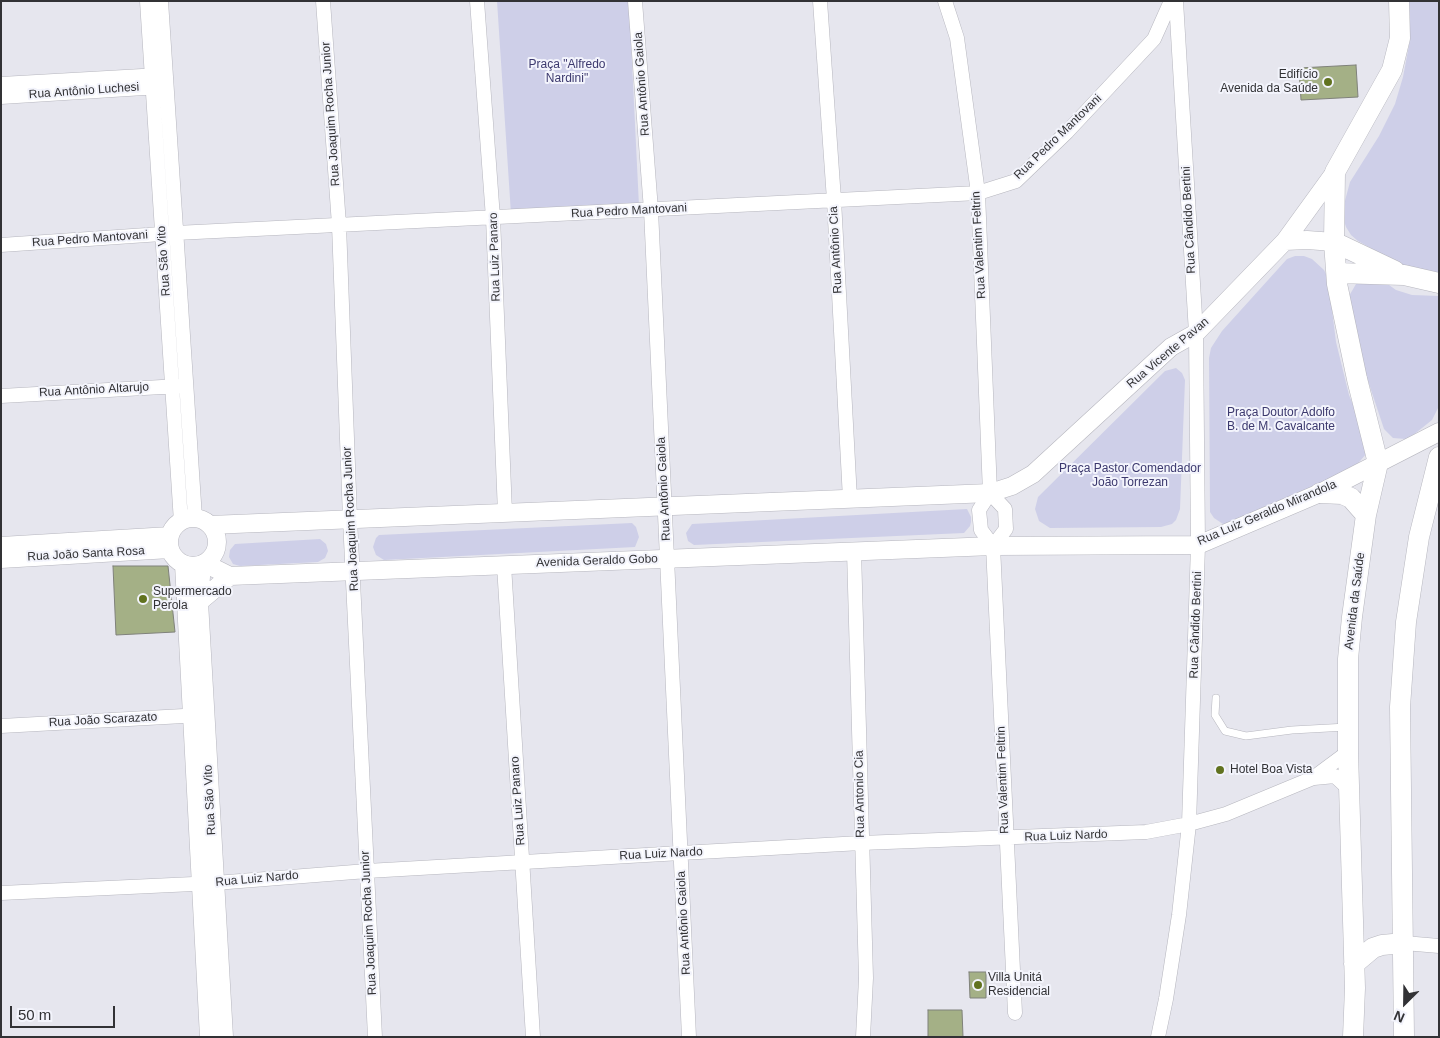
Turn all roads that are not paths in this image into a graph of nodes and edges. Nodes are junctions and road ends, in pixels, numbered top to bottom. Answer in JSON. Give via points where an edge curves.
{"nodes":[{"id":1,"x":147,"y":1,"type":"edge"},
{"id":2,"x":161,"y":1,"type":"edge"},
{"id":3,"x":323,"y":1,"type":"edge"},
{"id":4,"x":477,"y":1,"type":"edge"},
{"id":5,"x":635,"y":1,"type":"edge"},
{"id":6,"x":820,"y":1,"type":"edge"},
{"id":7,"x":945,"y":1,"type":"edge"},
{"id":8,"x":1171,"y":1,"type":"edge"},
{"id":9,"x":1176,"y":1,"type":"edge"},
{"id":10,"x":1399,"y":1,"type":"edge"},
{"id":11,"x":159,"y":81,"type":"junction"},
{"id":12,"x":1,"y":84,"type":"edge"},
{"id":13,"x":1,"y":97,"type":"edge"},
{"id":14,"x":1335,"y":172,"type":"junction"},
{"id":15,"x":978,"y":193,"type":"junction"},
{"id":16,"x":834,"y":200,"type":"junction"},
{"id":17,"x":651,"y":210,"type":"junction"},
{"id":18,"x":493,"y":218,"type":"junction"},
{"id":19,"x":339,"y":225,"type":"junction"},
{"id":20,"x":169,"y":234,"type":"junction"},
{"id":21,"x":1285,"y":241,"type":"junction"},
{"id":22,"x":1334,"y":242,"type":"junction"},
{"id":23,"x":1,"y":245,"type":"edge"},
{"id":24,"x":1337,"y":273,"type":"junction"},
{"id":25,"x":1404,"y":275,"type":"junction"},
{"id":26,"x":1439,"y":282,"type":"edge"},
{"id":27,"x":1196,"y":333,"type":"junction"},
{"id":28,"x":179,"y":386,"type":"junction"},
{"id":29,"x":1,"y":396,"type":"edge"},
{"id":30,"x":1439,"y":432,"type":"edge"},
{"id":31,"x":1439,"y":457,"type":"edge"},
{"id":32,"x":1378,"y":463,"type":"junction"},
{"id":33,"x":990,"y":493,"type":"junction"},
{"id":34,"x":1320,"y":493,"type":"junction"},
{"id":35,"x":850,"y":499,"type":"junction"},
{"id":36,"x":665,"y":506,"type":"junction"},
{"id":37,"x":505,"y":513,"type":"junction"},
{"id":38,"x":1366,"y":515,"type":"junction"},
{"id":39,"x":350,"y":519,"type":"junction"},
{"id":40,"x":195,"y":522,"type":"junction"},
{"id":41,"x":170,"y":543,"type":"junction"},
{"id":42,"x":1198,"y":545,"type":"junction"},
{"id":43,"x":1,"y":546,"type":"edge"},
{"id":44,"x":993,"y":546,"type":"junction"},
{"id":45,"x":854,"y":551,"type":"junction"},
{"id":46,"x":1,"y":558,"type":"edge"},
{"id":47,"x":668,"y":559,"type":"junction"},
{"id":48,"x":184,"y":564,"type":"junction"},
{"id":49,"x":203,"y":564,"type":"junction"},
{"id":50,"x":504,"y":565,"type":"junction"},
{"id":51,"x":353,"y":571,"type":"junction"},
{"id":52,"x":230,"y":576,"type":"junction"},
{"id":53,"x":199,"y":602,"type":"junction"},
{"id":54,"x":1216,"y":698,"type":"dead end"},
{"id":55,"x":199,"y":715,"type":"junction"},
{"id":56,"x":1,"y":726,"type":"edge"},
{"id":57,"x":1348,"y":727,"type":"junction"},
{"id":58,"x":1348,"y":752,"type":"junction"},
{"id":59,"x":1313,"y":778,"type":"junction"},
{"id":60,"x":1349,"y":789,"type":"junction"},
{"id":61,"x":1189,"y":824,"type":"junction"},
{"id":62,"x":1006,"y":838,"type":"junction"},
{"id":63,"x":861,"y":843,"type":"junction"},
{"id":64,"x":681,"y":853,"type":"junction"},
{"id":65,"x":522,"y":862,"type":"junction"},
{"id":66,"x":367,"y":871,"type":"junction"},
{"id":67,"x":208,"y":883,"type":"junction"},
{"id":68,"x":1,"y":893,"type":"edge"},
{"id":69,"x":1404,"y":943,"type":"junction"},
{"id":70,"x":1439,"y":946,"type":"edge"},
{"id":71,"x":1354,"y":964,"type":"junction"},
{"id":72,"x":1355,"y":988,"type":"junction"},
{"id":73,"x":1015,"y":1013,"type":"dead end"},
{"id":74,"x":209,"y":1037,"type":"edge"},
{"id":75,"x":224,"y":1037,"type":"edge"},
{"id":76,"x":374,"y":1037,"type":"edge"},
{"id":77,"x":533,"y":1037,"type":"edge"},
{"id":78,"x":689,"y":1037,"type":"edge"},
{"id":79,"x":863,"y":1037,"type":"edge"},
{"id":80,"x":1158,"y":1037,"type":"edge"},
{"id":81,"x":1353,"y":1037,"type":"edge"},
{"id":82,"x":1363,"y":1037,"type":"edge"},
{"id":83,"x":1404,"y":1037,"type":"edge"}],
"edges":[{"from":1,"to":11,"type":"street","name":"Rua São Vito"},
{"from":2,"to":11,"type":"street","name":"Rua São Vito"},
{"from":3,"to":19,"type":"street","name":"Rua Joaquim Rocha Junior"},
{"from":4,"to":18,"type":"street","name":"Rua Luiz Panaro"},
{"from":5,"to":17,"type":"street","name":"Rua Antônio Gaiola"},
{"from":6,"to":16,"type":"street","name":"Rua Antônio Cia"},
{"from":7,"to":15,"type":"street","name":"Rua Valentim Feltrin","via":[[957,38]]},
{"from":8,"to":15,"type":"street","name":"Rua Pedro Mantovani","via":[[1154,39],[1067,132],[1016,181]]},
{"from":9,"to":27,"type":"street","name":"Rua Cândido Bertini"},
{"from":10,"to":14,"type":"main road","via":[[1400,38],[1392,70]]},
{"from":11,"to":12,"type":"street","name":"Rua Antônio Luchesi"},
{"from":11,"to":13,"type":"street","name":"Rua Antônio Luchesi"},
{"from":11,"to":20,"type":"street","name":"Rua São Vito"},
{"from":14,"to":21,"type":"street","name":"Rua Vicente Pavan"},
{"from":14,"to":22,"type":"main road","name":"Avenida da Saúde"},
{"from":15,"to":16,"type":"street","name":"Rua Pedro Mantovani"},
{"from":15,"to":33,"type":"street","name":"Rua Valentim Feltrin"},
{"from":16,"to":17,"type":"street","name":"Rua Pedro Mantovani"},
{"from":16,"to":35,"type":"street","name":"Rua Antônio Cia"},
{"from":17,"to":18,"type":"street","name":"Rua Pedro Mantovani"},
{"from":17,"to":36,"type":"street","name":"Rua Antônio Gaiola"},
{"from":18,"to":19,"type":"street","name":"Rua Pedro Mantovani"},
{"from":18,"to":37,"type":"street","name":"Rua Luiz Panaro"},
{"from":19,"to":20,"type":"street","name":"Rua Pedro Mantovani"},
{"from":19,"to":39,"type":"street","name":"Rua Joaquim Rocha Junior"},
{"from":20,"to":23,"type":"street","name":"Rua Pedro Mantovani"},
{"from":20,"to":28,"type":"street","name":"Rua São Vito"},
{"from":21,"to":22,"type":"street"},
{"from":21,"to":27,"type":"street","name":"Rua Vicente Pavan"},
{"from":22,"to":24,"type":"main road","name":"Avenida da Saúde"},
{"from":22,"to":25,"type":"main road"},
{"from":24,"to":25,"type":"main road"},
{"from":24,"to":32,"type":"main road","name":"Avenida da Saúde","via":[[1357,379]]},
{"from":25,"to":26,"type":"main road"},
{"from":27,"to":33,"type":"street","name":"Rua Vicente Pavan","via":[[1171,348],[1033,474]]},
{"from":27,"to":42,"type":"street","name":"Rua Cândido Bertini"},
{"from":28,"to":29,"type":"street","name":"Rua Antônio Altarujo"},
{"from":28,"to":40,"type":"street","name":"Rua São Vito"},
{"from":30,"to":32,"type":"street","name":"Rua Luiz Geraldo Mirandola"},
{"from":31,"to":69,"type":"main road","via":[[1419,537],[1406,622],[1400,707]]},
{"from":32,"to":34,"type":"street","name":"Rua Luiz Geraldo Mirandola"},
{"from":32,"to":38,"type":"main road","name":"Avenida da Saúde"},
{"from":33,"to":35,"type":"street"},
{"from":33,"to":44,"type":"street","name":"Rua Valentim Feltrin","via":[[979,510],[981,530]]},
{"from":33,"to":44,"type":"street","via":[[1005,509],[1006,529]]},
{"from":34,"to":38,"type":"main road","via":[[1342,494],[1351,498]]},
{"from":34,"to":42,"type":"street","name":"Rua Luiz Geraldo Mirandola"},
{"from":35,"to":36,"type":"street"},
{"from":36,"to":37,"type":"street"},
{"from":36,"to":47,"type":"street","name":"Rua Antônio Gaiola"},
{"from":37,"to":39,"type":"street"},
{"from":38,"to":57,"type":"main road","name":"Avenida da Saúde","via":[[1348,659]]},
{"from":39,"to":40,"type":"street"},
{"from":39,"to":51,"type":"street","name":"Rua Joaquim Rocha Junior"},
{"from":40,"to":41,"type":"street","via":[[174,528]]},
{"from":40,"to":49,"type":"street","via":[[214,531],[217,546]]},
{"from":41,"to":43,"type":"street","name":"Rua João Santa Rosa"},
{"from":41,"to":46,"type":"street","name":"Rua João Santa Rosa"},
{"from":41,"to":48,"type":"street","via":[[176,558]]},
{"from":42,"to":44,"type":"street","name":"Rua Luiz Geraldo Mirandola"},
{"from":42,"to":61,"type":"street","name":"Rua Cândido Bertini"},
{"from":44,"to":45,"type":"street","name":"Avenida Geraldo Gobo"},
{"from":44,"to":62,"type":"street","name":"Rua Valentim Feltrin"},
{"from":45,"to":47,"type":"street","name":"Avenida Geraldo Gobo"},
{"from":45,"to":63,"type":"street","name":"Rua Antonio Cia"},
{"from":47,"to":50,"type":"street","name":"Avenida Geraldo Gobo"},
{"from":47,"to":64,"type":"street","name":"Rua Antônio Gaiola"},
{"from":48,"to":49,"type":"street"},
{"from":48,"to":55,"type":"street","name":"Rua São Vito"},
{"from":49,"to":52,"type":"street","name":"Avenida Geraldo Gobo"},
{"from":49,"to":53,"type":"street","name":"Rua São Vito"},
{"from":50,"to":51,"type":"street","name":"Avenida Geraldo Gobo"},
{"from":50,"to":65,"type":"street","name":"Rua Luiz Panaro"},
{"from":51,"to":52,"type":"street","name":"Avenida Geraldo Gobo"},
{"from":51,"to":66,"type":"street","name":"Rua Joaquim Rocha Junior"},
{"from":52,"to":53,"type":"street"},
{"from":53,"to":55,"type":"street","name":"Rua São Vito"},
{"from":54,"to":57,"type":"lane","via":[[1215,715],[1225,731],[1246,736]]},
{"from":55,"to":56,"type":"street","name":"Rua João Scarazato"},
{"from":55,"to":67,"type":"street","name":"Rua São Vito"},
{"from":57,"to":58,"type":"main road","name":"Avenida da Saúde"},
{"from":58,"to":59,"type":"street","name":"Rua Luiz Nardo"},
{"from":58,"to":60,"type":"main road","name":"Avenida da Saúde"},
{"from":59,"to":60,"type":"street","name":"Rua Luiz Nardo","via":[[1335,776]]},
{"from":59,"to":61,"type":"street","name":"Rua Luiz Nardo","via":[[1226,814]]},
{"from":60,"to":71,"type":"main road","name":"Avenida da Saúde"},
{"from":61,"to":62,"type":"street","name":"Rua Luiz Nardo","via":[[1146,832]]},
{"from":61,"to":80,"type":"street","name":"Rua Cândido Bertini","via":[[1179,915]]},
{"from":62,"to":63,"type":"street","name":"Rua Luiz Nardo"},
{"from":62,"to":73,"type":"street","name":"Rua Valentim Feltrin"},
{"from":63,"to":64,"type":"street","name":"Rua Luiz Nardo"},
{"from":63,"to":79,"type":"street","name":"Rua Antonio Cia","via":[[866,978]]},
{"from":64,"to":65,"type":"street","name":"Rua Luiz Nardo"},
{"from":64,"to":78,"type":"street","name":"Rua Antônio Gaiola"},
{"from":65,"to":66,"type":"street","name":"Rua Luiz Nardo"},
{"from":65,"to":77,"type":"street","name":"Rua Luiz Panaro"},
{"from":66,"to":67,"type":"street","name":"Rua Luiz Nardo"},
{"from":66,"to":76,"type":"street","name":"Rua Joaquim Rocha Junior"},
{"from":67,"to":68,"type":"street","name":"Rua Luiz Nardo"},
{"from":67,"to":74,"type":"street","name":"Rua São Vito"},
{"from":67,"to":75,"type":"street","name":"Rua São Vito"},
{"from":69,"to":70,"type":"street"},
{"from":69,"to":71,"type":"main road","via":[[1373,948]]},
{"from":69,"to":83,"type":"main road"},
{"from":71,"to":72,"type":"main road","name":"Avenida da Saúde"},
{"from":72,"to":81,"type":"main road","name":"Avenida da Saúde"},
{"from":72,"to":82,"type":"main road","via":[[1361,998]]}]}
